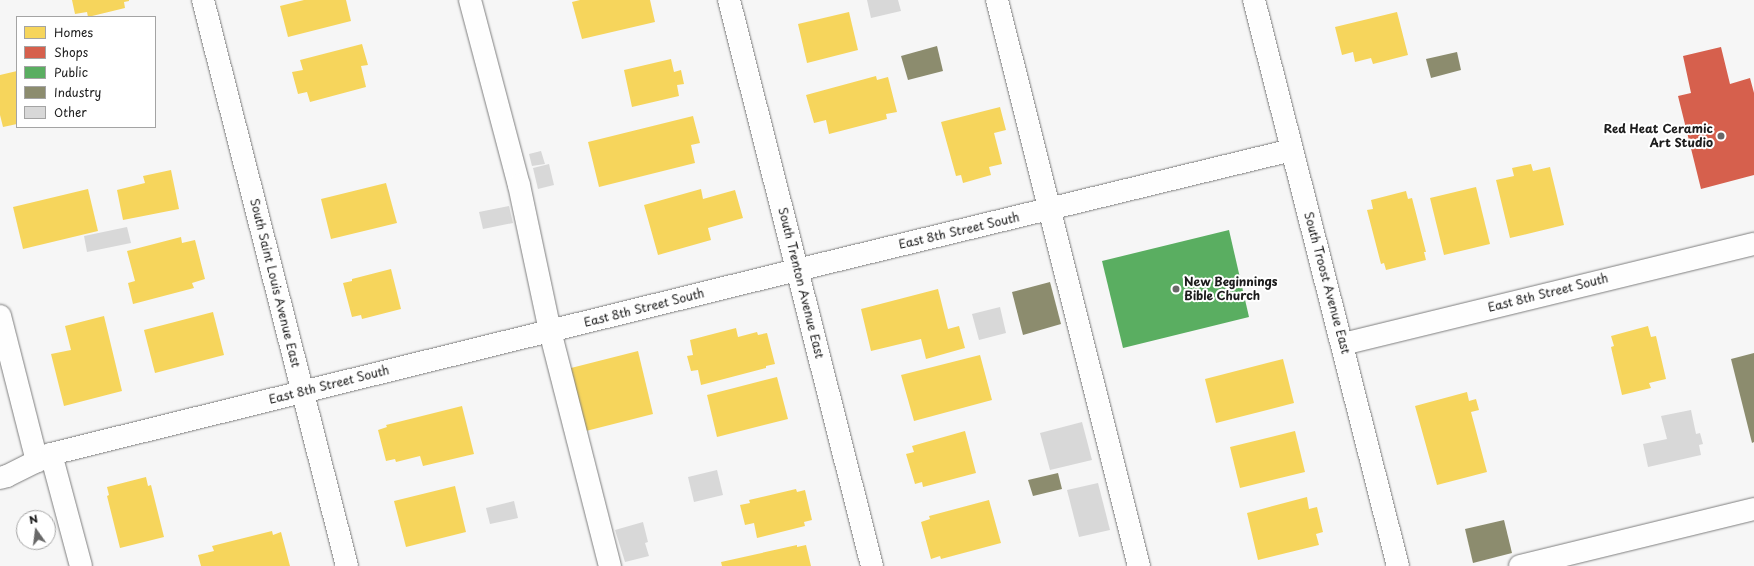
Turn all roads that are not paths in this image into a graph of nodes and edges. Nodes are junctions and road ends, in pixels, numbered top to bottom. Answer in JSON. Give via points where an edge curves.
{"nodes":[{"id":1,"x":203,"y":0,"type":"edge"},
{"id":2,"x":470,"y":0,"type":"edge"},
{"id":3,"x":729,"y":0,"type":"edge"},
{"id":4,"x":997,"y":0,"type":"edge"},
{"id":5,"x":1254,"y":0,"type":"edge"},
{"id":6,"x":1292,"y":150,"type":"junction"},
{"id":7,"x":1050,"y":209,"type":"junction"},
{"id":8,"x":1754,"y":244,"type":"edge"},
{"id":9,"x":798,"y":270,"type":"junction"},
{"id":10,"x":0,"y":316,"type":"edge"},
{"id":11,"x":550,"y":331,"type":"junction"},
{"id":12,"x":1343,"y":344,"type":"junction"},
{"id":13,"x":302,"y":391,"type":"junction"},
{"id":14,"x":44,"y":458,"type":"junction"},
{"id":15,"x":0,"y":478,"type":"edge"},
{"id":16,"x":1754,"y":508,"type":"edge"},
{"id":17,"x":81,"y":566,"type":"edge"},
{"id":18,"x":346,"y":566,"type":"edge"},
{"id":19,"x":610,"y":566,"type":"edge"},
{"id":20,"x":872,"y":566,"type":"edge"},
{"id":21,"x":1139,"y":566,"type":"edge"},
{"id":22,"x":1398,"y":566,"type":"edge"},
{"id":23,"x":1520,"y":566,"type":"edge"}],
"edges":[{"from":1,"to":13,"type":"street","name":"South Saint Louis Avenue East"},
{"from":2,"to":11,"type":"street","via":[[519,185]]},
{"from":3,"to":9,"type":"street","name":"South Trenton Avenue East"},
{"from":4,"to":7,"type":"street"},
{"from":5,"to":6,"type":"street","name":"South Troost Avenue East"},
{"from":6,"to":7,"type":"street","name":"East 8th Street South"},
{"from":6,"to":12,"type":"street","name":"South Troost Avenue East"},
{"from":7,"to":9,"type":"street","name":"East 8th Street South"},
{"from":7,"to":21,"type":"street"},
{"from":8,"to":12,"type":"street","name":"East 8th Street South"},
{"from":9,"to":11,"type":"street","name":"East 8th Street South"},
{"from":9,"to":20,"type":"street","name":"South Trenton Avenue East"},
{"from":10,"to":14,"type":"street"},
{"from":11,"to":13,"type":"street","name":"East 8th Street South"},
{"from":11,"to":19,"type":"street"},
{"from":12,"to":22,"type":"street","name":"South Troost Avenue East"},
{"from":13,"to":14,"type":"street","name":"East 8th Street South"},
{"from":13,"to":18,"type":"street","name":"South Saint Louis Avenue East"},
{"from":14,"to":15,"type":"street","name":"East 8th Street South"},
{"from":14,"to":17,"type":"street"},
{"from":16,"to":23,"type":"street"}]}
